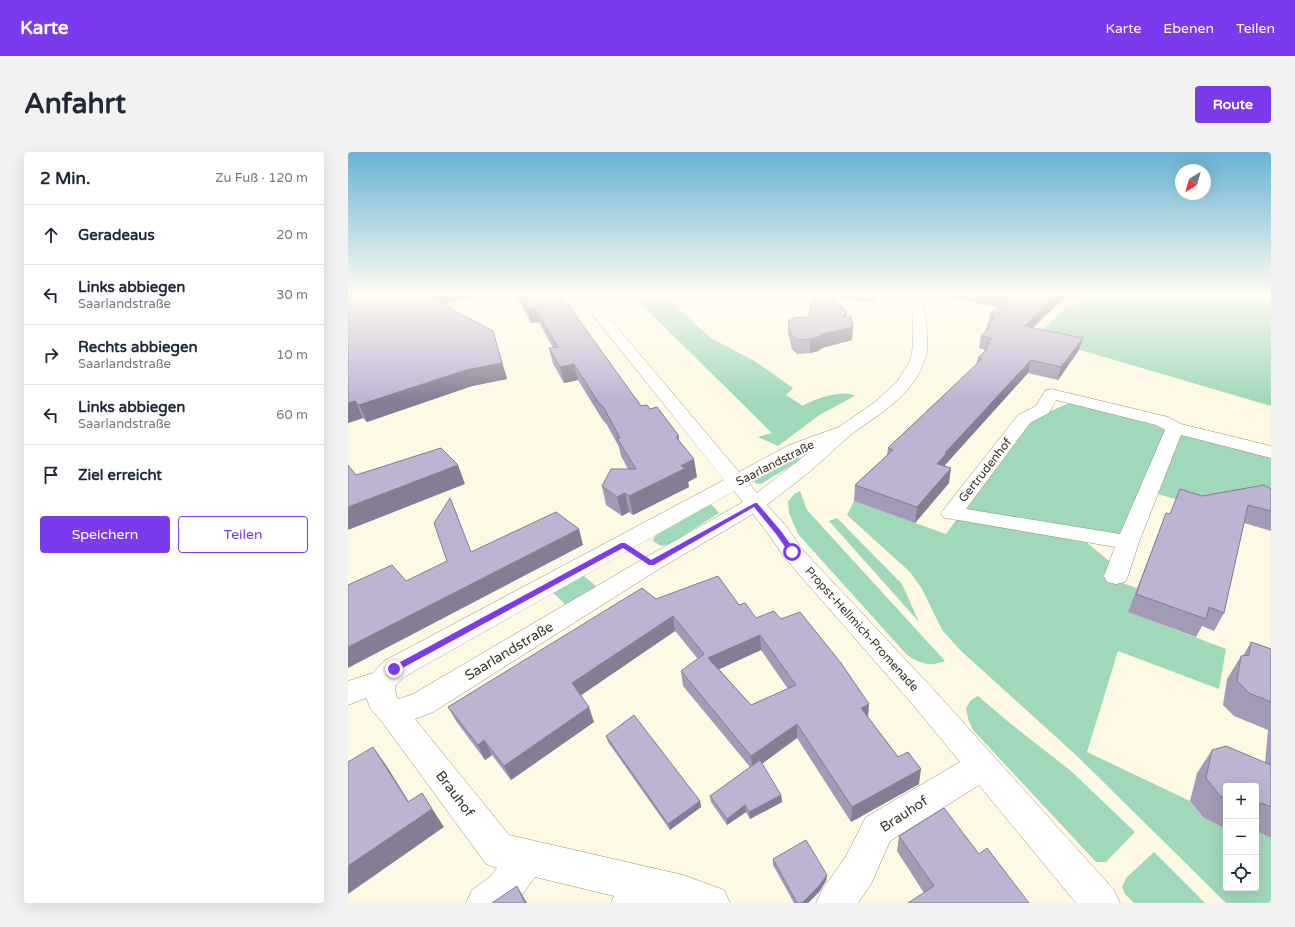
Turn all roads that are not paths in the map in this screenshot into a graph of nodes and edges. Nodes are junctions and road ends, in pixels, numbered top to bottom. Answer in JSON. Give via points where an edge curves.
{"nodes":[{"id":1,"x":612,"y":330,"type":"edge"},
{"id":2,"x":918,"y":330,"type":"edge"},
{"id":3,"x":1175,"y":428,"type":"junction"},
{"id":4,"x":845,"y":430,"type":"junction"},
{"id":5,"x":1271,"y":452,"type":"edge"},
{"id":6,"x":737,"y":482,"type":"junction"},
{"id":7,"x":755,"y":504,"type":"junction"},
{"id":8,"x":1128,"y":542,"type":"junction"},
{"id":9,"x":623,"y":545,"type":"junction"},
{"id":10,"x":651,"y":564,"type":"junction"},
{"id":11,"x":1116,"y":576,"type":"dead end"},
{"id":12,"x":381,"y":684,"type":"junction"},
{"id":13,"x":348,"y":693,"type":"edge"},
{"id":14,"x":394,"y":714,"type":"junction"},
{"id":15,"x":982,"y":766,"type":"junction"},
{"id":16,"x":528,"y":857,"type":"junction"},
{"id":17,"x":634,"y":893,"type":"edge"},
{"id":18,"x":485,"y":903,"type":"edge"},
{"id":19,"x":711,"y":903,"type":"edge"},
{"id":20,"x":835,"y":903,"type":"edge"},
{"id":21,"x":1101,"y":903,"type":"edge"}],
"edges":[{"from":1,"to":6,"type":"street","name":"Propst-Hellmich-Promenade"},
{"from":2,"to":4,"type":"street","name":"Saarlandstraße","via":[[918,361],[905,384]]},
{"from":3,"to":5,"type":"street","name":"Gertrudenhof"},
{"from":3,"to":8,"type":"street"},
{"from":3,"to":8,"type":"street","name":"Gertrudenhof","via":[[1162,421],[1051,394],[1043,408],[1024,419],[952,513]]},
{"from":4,"to":6,"type":"street","name":"Saarlandstraße","via":[[796,449]]},
{"from":4,"to":7,"type":"street","name":"Saarlandstraße"},
{"from":6,"to":7,"type":"street","name":"Propst-Hellmich-Promenade"},
{"from":6,"to":9,"type":"street","name":"Saarlandstraße"},
{"from":7,"to":10,"type":"street","name":"Saarlandstraße"},
{"from":7,"to":15,"type":"street","name":"Propst-Hellmich-Promenade","via":[[792,552]]},
{"from":8,"to":11,"type":"street"},
{"from":9,"to":10,"type":"street"},
{"from":9,"to":12,"type":"street","name":"Saarlandstraße","via":[[394,669]]},
{"from":10,"to":14,"type":"street","name":"Saarlandstraße","via":[[423,703]]},
{"from":12,"to":13,"type":"street","via":[[366,686]]},
{"from":12,"to":14,"type":"street","via":[[381,700]]},
{"from":14,"to":16,"type":"street","name":"Brauhof","via":[[499,852]]},
{"from":15,"to":20,"type":"street","name":"Brauhof","via":[[878,828],[858,871]]},
{"from":15,"to":21,"type":"street","name":"Propst-Hellmich-Promenade"},
{"from":16,"to":17,"type":"street","name":"Brauhof"},
{"from":16,"to":18,"type":"street","via":[[504,889]]},
{"from":17,"to":19,"type":"street","name":"Brauhof","via":[[682,894]]}]}
